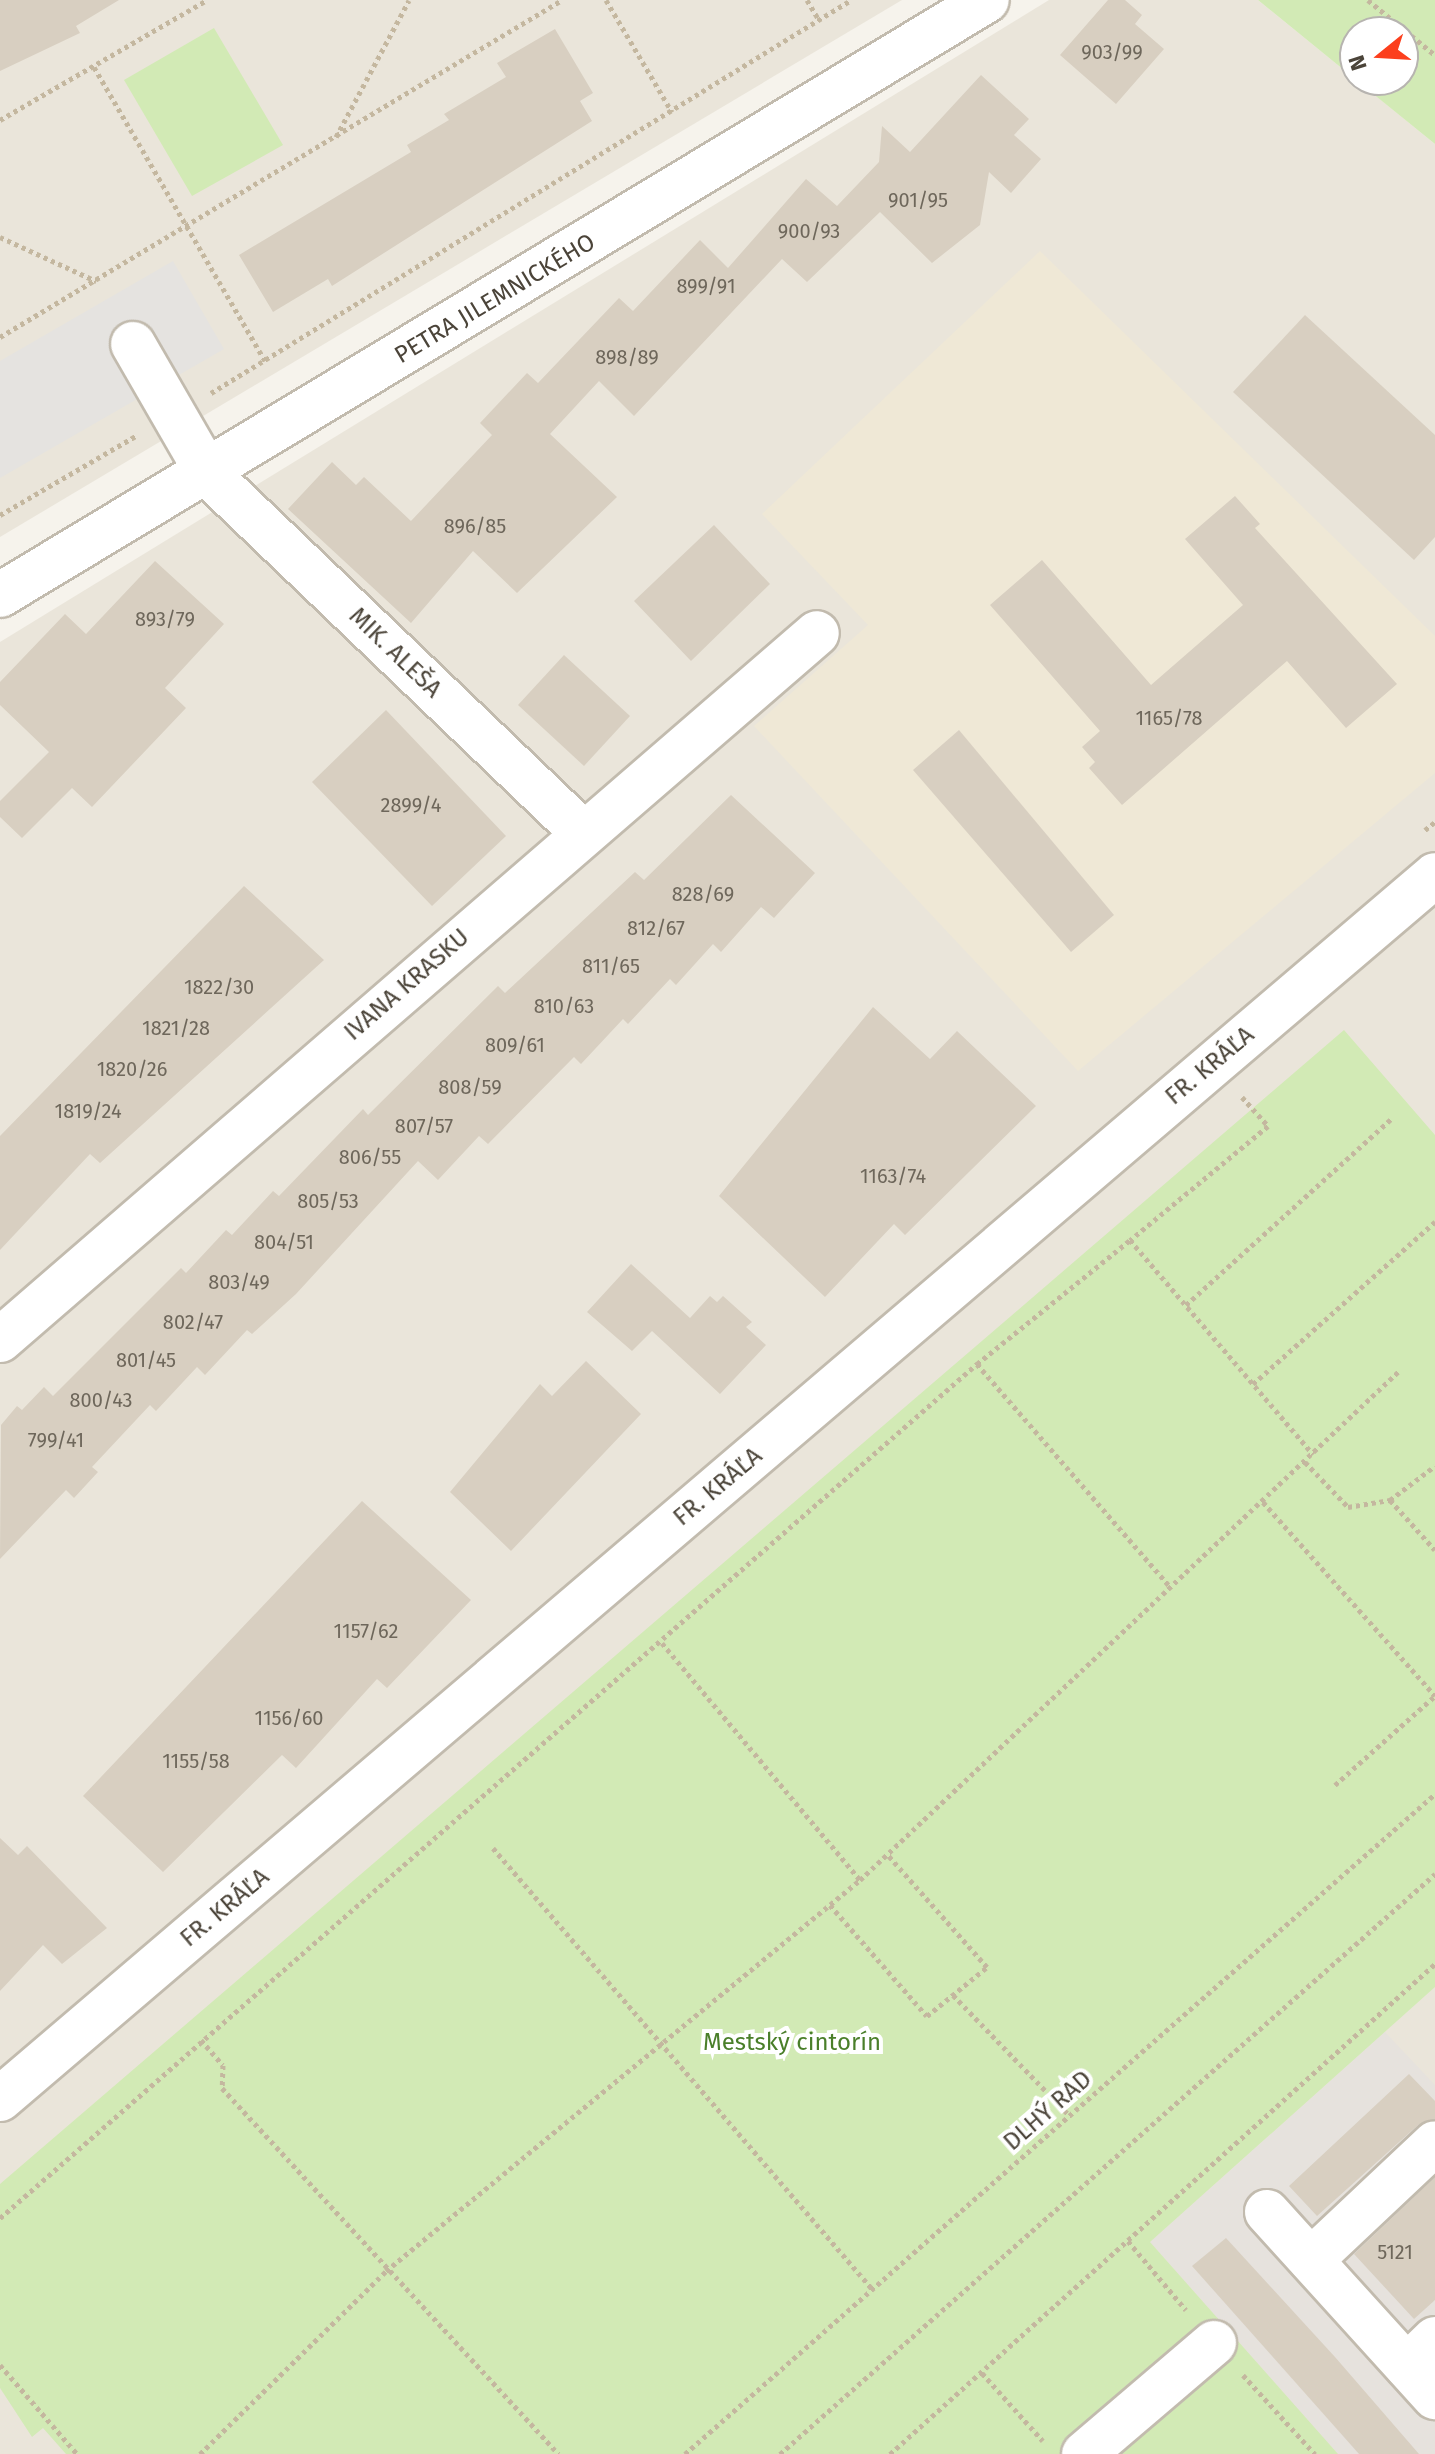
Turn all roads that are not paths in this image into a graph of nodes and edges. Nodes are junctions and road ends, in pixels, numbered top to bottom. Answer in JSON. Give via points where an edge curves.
{"nodes":[{"id":1,"x":987,"y":0,"type":"edge"},
{"id":2,"x":133,"y":344,"type":"dead end"},
{"id":3,"x":208,"y":474,"type":"junction"},
{"id":4,"x":0,"y":595,"type":"edge"},
{"id":5,"x":817,"y":633,"type":"dead end"},
{"id":6,"x":583,"y":833,"type":"junction"},
{"id":7,"x":1435,"y":875,"type":"edge"},
{"id":8,"x":0,"y":1340,"type":"edge"},
{"id":9,"x":0,"y":2099,"type":"edge"},
{"id":10,"x":1435,"y":2143,"type":"edge"},
{"id":11,"x":1267,"y":2212,"type":"dead end"},
{"id":12,"x":1311,"y":2260,"type":"junction"},
{"id":13,"x":1214,"y":2343,"type":"dead end"},
{"id":14,"x":1426,"y":2367,"type":"edge"},
{"id":15,"x":1084,"y":2454,"type":"edge"}],
"edges":[{"from":1,"to":3,"type":"street","name":"PETRA JILEMNICKÉHO"},
{"from":2,"to":3,"type":"street","name":"MIK. ALEŠA"},
{"from":3,"to":4,"type":"street","name":"PETRA JILEMNICKÉHO"},
{"from":3,"to":6,"type":"street","name":"MIK. ALEŠA"},
{"from":5,"to":6,"type":"street","name":"IVANA KRASKU"},
{"from":6,"to":8,"type":"street","name":"IVANA KRASKU"},
{"from":7,"to":9,"type":"street","name":"FR. KRÁĽA"},
{"from":10,"to":12,"type":"street"},
{"from":11,"to":12,"type":"street"},
{"from":12,"to":14,"type":"street"},
{"from":13,"to":15,"type":"street"}]}
